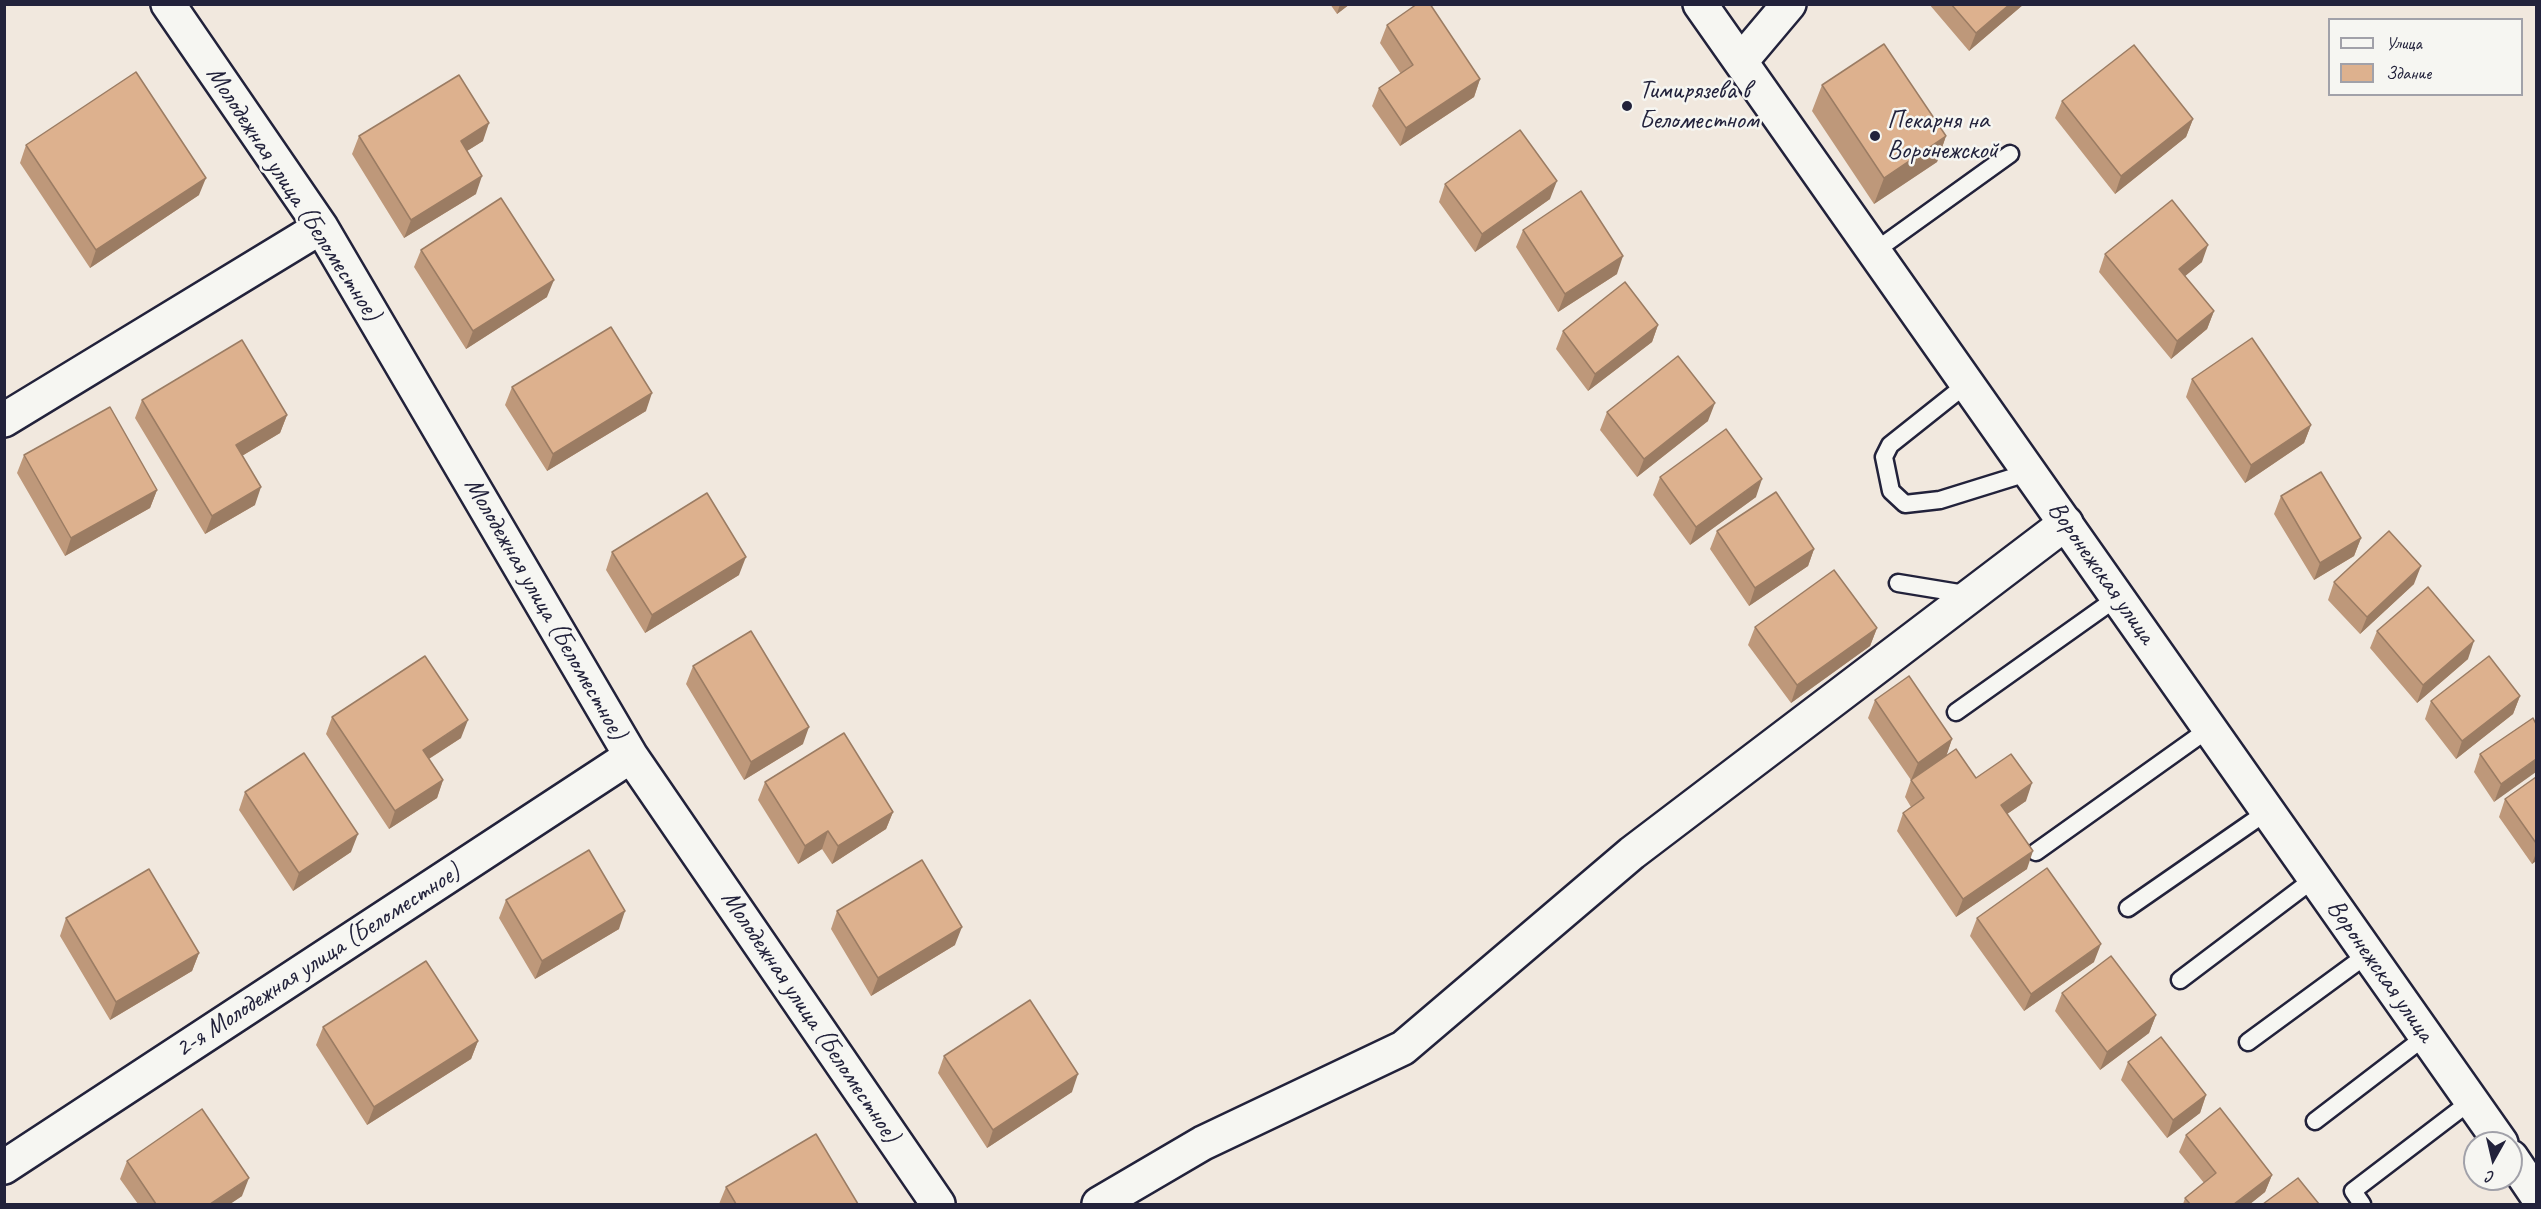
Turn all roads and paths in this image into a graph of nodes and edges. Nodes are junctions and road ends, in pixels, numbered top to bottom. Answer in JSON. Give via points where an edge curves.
{"nodes":[{"id":1,"x":168,"y":4,"type":"edge"},
{"id":2,"x":1700,"y":4,"type":"edge"},
{"id":3,"x":1789,"y":4,"type":"edge"},
{"id":4,"x":1741,"y":61,"type":"junction"},
{"id":5,"x":2010,"y":154,"type":"dead end"},
{"id":6,"x":321,"y":227,"type":"junction"},
{"id":7,"x":1875,"y":251,"type":"junction"},
{"id":8,"x":1968,"y":383,"type":"junction"},
{"id":9,"x":4,"y":420,"type":"edge"},
{"id":10,"x":2031,"y":472,"type":"junction"},
{"id":11,"x":2066,"y":523,"type":"junction"},
{"id":12,"x":1898,"y":583,"type":"dead end"},
{"id":13,"x":1972,"y":595,"type":"junction"},
{"id":14,"x":2118,"y":597,"type":"junction"},
{"id":15,"x":1956,"y":712,"type":"dead end"},
{"id":16,"x":2210,"y":728,"type":"junction"},
{"id":17,"x":631,"y":756,"type":"junction"},
{"id":18,"x":2268,"y":811,"type":"junction"},
{"id":19,"x":2036,"y":852,"type":"dead end"},
{"id":20,"x":2315,"y":878,"type":"junction"},
{"id":21,"x":2128,"y":908,"type":"dead end"},
{"id":22,"x":2368,"y":954,"type":"junction"},
{"id":23,"x":2180,"y":980,"type":"dead end"},
{"id":24,"x":2426,"y":1036,"type":"junction"},
{"id":25,"x":2248,"y":1042,"type":"dead end"},
{"id":26,"x":2471,"y":1101,"type":"junction"},
{"id":27,"x":2315,"y":1121,"type":"dead end"},
{"id":28,"x":2492,"y":1131,"type":"edge"},
{"id":29,"x":4,"y":1167,"type":"edge"},
{"id":30,"x":2523,"y":1175,"type":"edge"},
{"id":31,"x":2536,"y":1194,"type":"edge"},
{"id":32,"x":938,"y":1204,"type":"edge"},
{"id":33,"x":1099,"y":1204,"type":"edge"},
{"id":34,"x":2362,"y":1204,"type":"edge"}],
"edges":[{"from":1,"to":6,"type":"street","name":"Молодежная улица (Беломестное)"},
{"from":2,"to":4,"type":"street","name":"Воронежская улица"},
{"from":3,"to":4,"type":"street"},
{"from":4,"to":7,"type":"street","name":"Воронежская улица"},
{"from":5,"to":7,"type":"lane"},
{"from":6,"to":9,"type":"street"},
{"from":6,"to":17,"type":"street","name":"Молодежная улица (Беломестное)"},
{"from":7,"to":8,"type":"street","name":"Воронежская улица"},
{"from":8,"to":10,"type":"street","name":"Воронежская улица"},
{"from":8,"to":10,"type":"lane","via":[[1890,445],[1884,457],[1892,491],[1905,504],[1941,500]]},
{"from":10,"to":11,"type":"street","name":"Воронежская улица"},
{"from":11,"to":13,"type":"street"},
{"from":11,"to":14,"type":"street","name":"Воронежская улица"},
{"from":12,"to":13,"type":"lane"},
{"from":13,"to":33,"type":"street","via":[[1632,853],[1403,1048],[1203,1143]]},
{"from":14,"to":15,"type":"lane"},
{"from":14,"to":16,"type":"street","name":"Воронежская улица"},
{"from":16,"to":18,"type":"street","name":"Воронежская улица"},
{"from":16,"to":19,"type":"lane"},
{"from":17,"to":29,"type":"street","name":"2-я Молодежная улица (Беломестное)"},
{"from":17,"to":32,"type":"street","name":"Молодежная улица (Беломестное)"},
{"from":18,"to":20,"type":"street","name":"Воронежская улица"},
{"from":18,"to":21,"type":"lane"},
{"from":20,"to":22,"type":"street","name":"Воронежская улица"},
{"from":20,"to":23,"type":"lane"},
{"from":22,"to":24,"type":"street","name":"Воронежская улица"},
{"from":22,"to":25,"type":"lane"},
{"from":24,"to":26,"type":"street","name":"Воронежская улица"},
{"from":24,"to":27,"type":"lane"},
{"from":26,"to":28,"type":"street","name":"Воронежская улица"},
{"from":26,"to":34,"type":"lane","via":[[2353,1191]]},
{"from":30,"to":31,"type":"street"}]}
